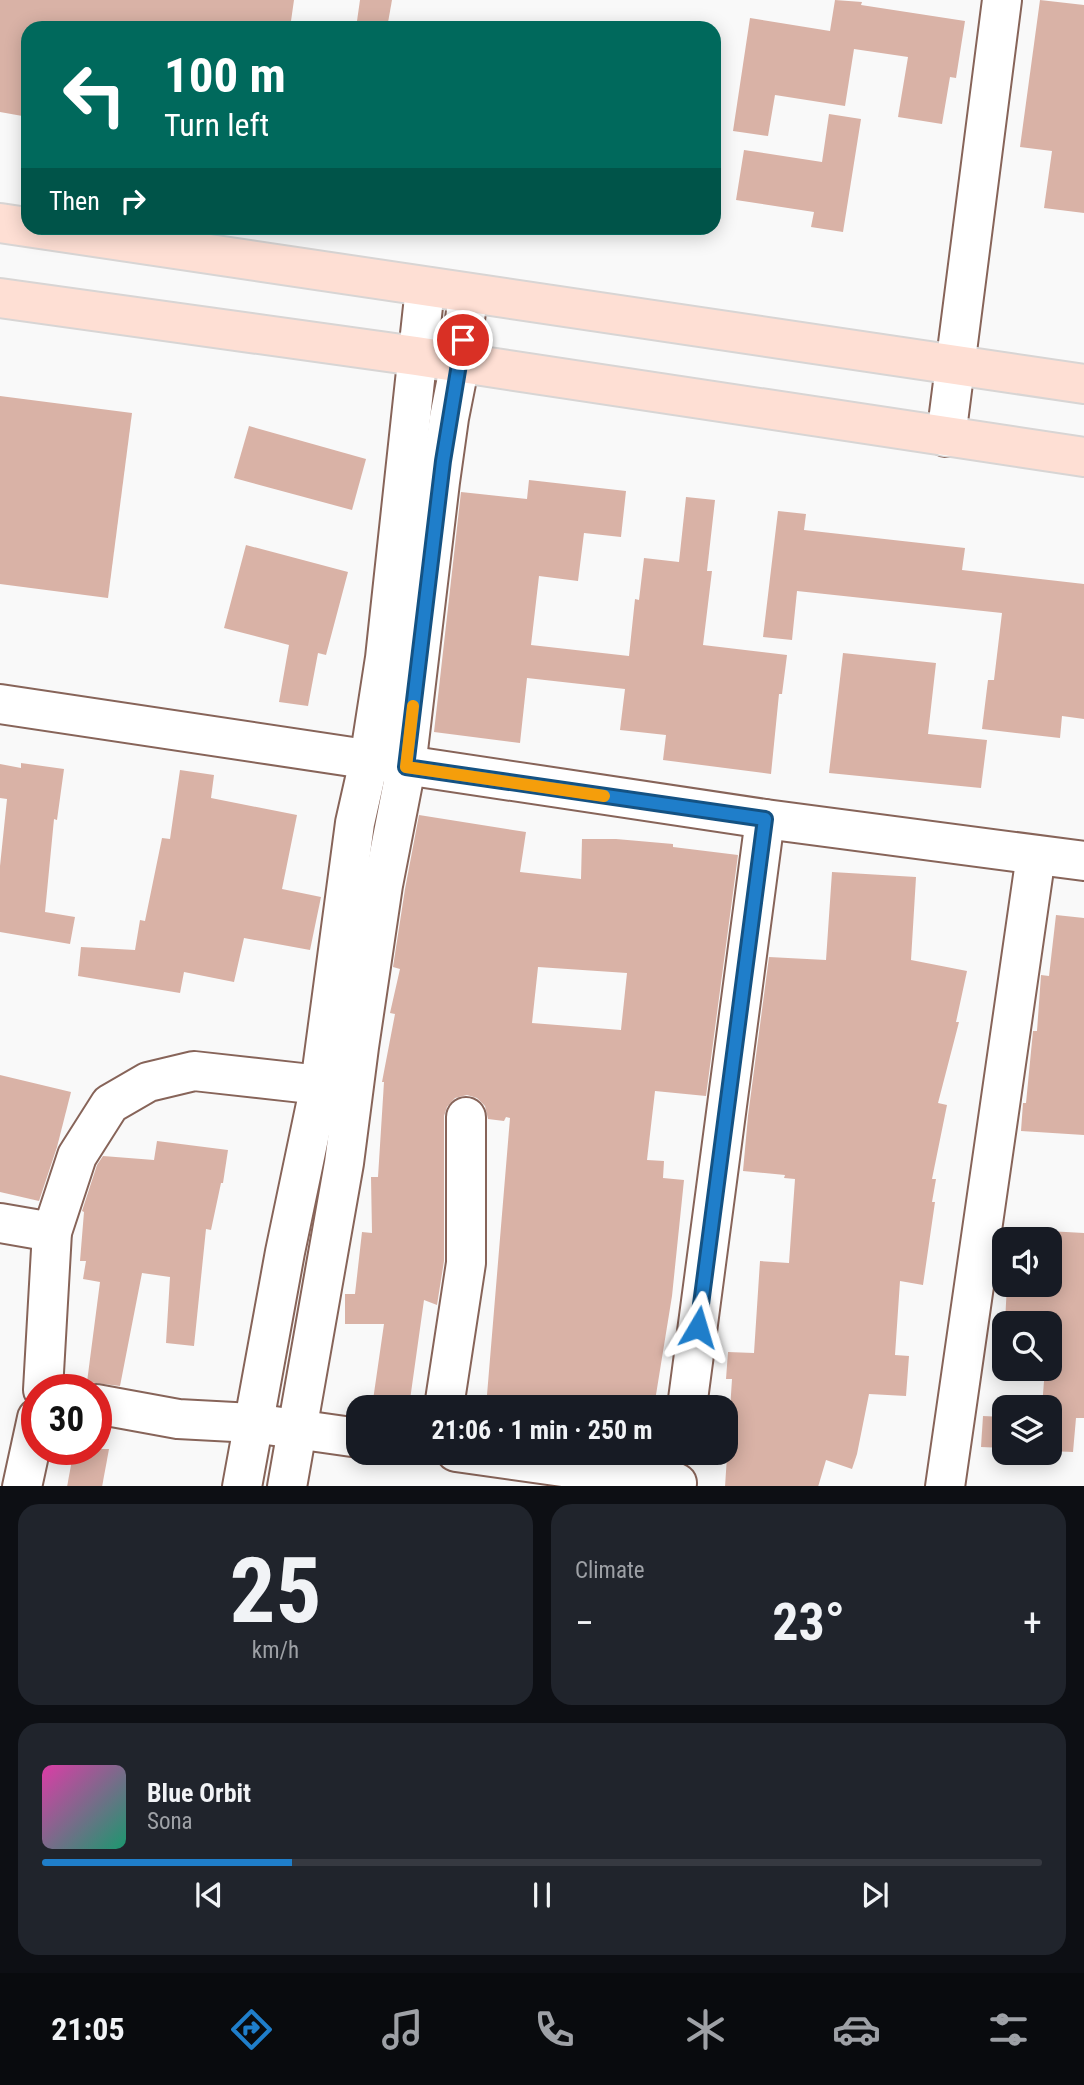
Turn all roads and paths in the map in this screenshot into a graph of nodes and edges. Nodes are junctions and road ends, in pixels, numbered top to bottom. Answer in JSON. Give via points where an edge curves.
{"nodes":[{"id":1,"x":1002,"y":0,"type":"edge"},
{"id":2,"x":0,"y":223,"type":"edge"},
{"id":3,"x":21,"y":226,"type":"edge"},
{"id":4,"x":78,"y":235,"type":"edge"},
{"id":5,"x":425,"y":288,"type":"junction"},
{"id":6,"x":468,"y":294,"type":"junction"},
{"id":7,"x":0,"y":298,"type":"edge"},
{"id":8,"x":416,"y":356,"type":"junction"},
{"id":9,"x":460,"y":363,"type":"junction"},
{"id":10,"x":953,"y":366,"type":"junction"},
{"id":11,"x":1084,"y":384,"type":"edge"},
{"id":12,"x":946,"y":437,"type":"junction"},
{"id":13,"x":1084,"y":457,"type":"edge"},
{"id":14,"x":0,"y":704,"type":"edge"},
{"id":15,"x":369,"y":761,"type":"junction"},
{"id":16,"x":406,"y":767,"type":"junction"},
{"id":17,"x":765,"y":819,"type":"junction"},
{"id":18,"x":1036,"y":855,"type":"junction"},
{"id":19,"x":1084,"y":861,"type":"edge"},
{"id":20,"x":320,"y":1084,"type":"junction"},
{"id":21,"x":466,"y":1117,"type":"dead end"},
{"id":22,"x":0,"y":1223,"type":"edge"},
{"id":23,"x":52,"y":1232,"type":"junction"},
{"id":24,"x":44,"y":1374,"type":"edge"},
{"id":25,"x":446,"y":1395,"type":"edge"},
{"id":26,"x":689,"y":1395,"type":"edge"},
{"id":27,"x":112,"y":1407,"type":"edge"},
{"id":28,"x":253,"y":1423,"type":"junction"},
{"id":29,"x":296,"y":1429,"type":"junction"},
{"id":30,"x":346,"y":1436,"type":"edge"},
{"id":31,"x":587,"y":1465,"type":"edge"},
{"id":32,"x":678,"y":1474,"type":"edge"},
{"id":33,"x":242,"y":1486,"type":"edge"},
{"id":34,"x":287,"y":1486,"type":"edge"},
{"id":35,"x":945,"y":1486,"type":"edge"}],
"edges":[{"from":1,"to":10,"type":"street"},
{"from":2,"to":3,"type":"main road"},
{"from":4,"to":5,"type":"main road"},
{"from":5,"to":6,"type":"main road"},
{"from":5,"to":8,"type":"street"},
{"from":6,"to":9,"type":"street"},
{"from":6,"to":10,"type":"main road"},
{"from":7,"to":8,"type":"main road"},
{"from":8,"to":9,"type":"main road"},
{"from":8,"to":15,"type":"street","via":[[397,569]]},
{"from":9,"to":12,"type":"main road"},
{"from":9,"to":16,"type":"street","via":[[447,431]]},
{"from":10,"to":11,"type":"main road"},
{"from":10,"to":12,"type":"street"},
{"from":12,"to":13,"type":"main road"},
{"from":14,"to":15,"type":"street"},
{"from":15,"to":16,"type":"street"},
{"from":15,"to":20,"type":"street","via":[[355,823]]},
{"from":16,"to":17,"type":"street"},
{"from":16,"to":29,"type":"street","via":[[381,898],[344,1163]]},
{"from":17,"to":18,"type":"street"},
{"from":17,"to":26,"type":"street"},
{"from":18,"to":19,"type":"street"},
{"from":18,"to":35,"type":"street"},
{"from":20,"to":23,"type":"street","via":[[194,1071],[148,1082],[110,1104],[77,1156]]},
{"from":20,"to":28,"type":"street"},
{"from":21,"to":25,"type":"street","via":[[466,1264]]},
{"from":22,"to":23,"type":"street"},
{"from":23,"to":24,"type":"street"},
{"from":27,"to":28,"type":"street","via":[[177,1419]]},
{"from":28,"to":29,"type":"street"},
{"from":28,"to":33,"type":"street"},
{"from":29,"to":30,"type":"street"},
{"from":29,"to":34,"type":"street"},
{"from":31,"to":32,"type":"street"}]}
